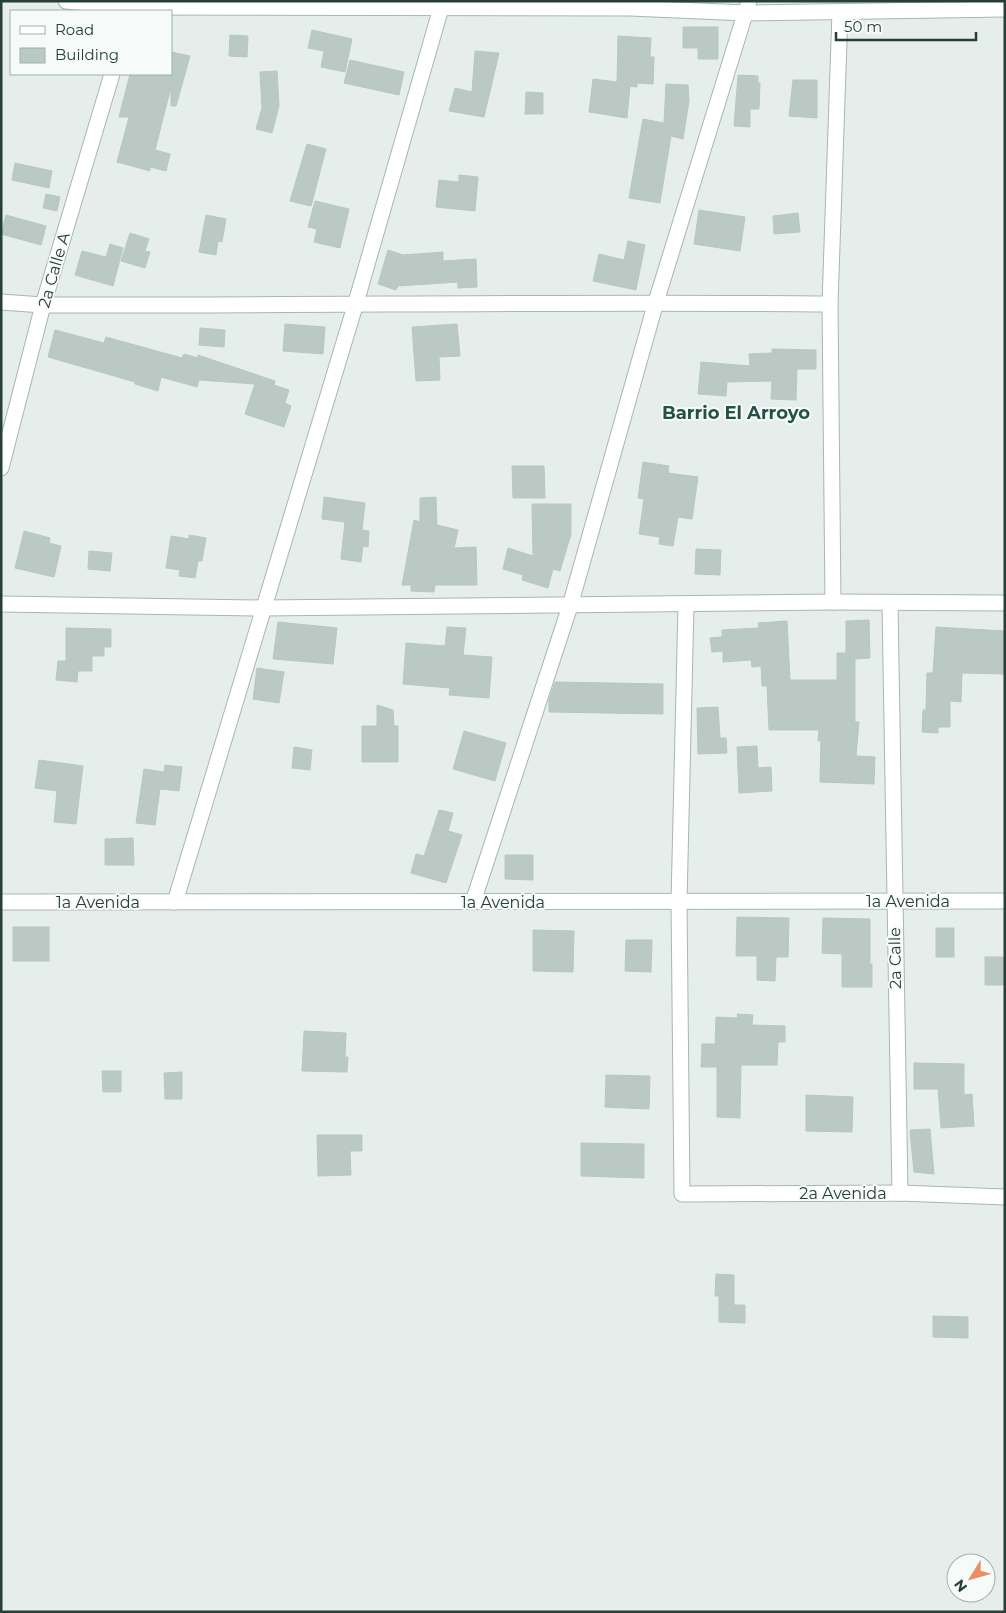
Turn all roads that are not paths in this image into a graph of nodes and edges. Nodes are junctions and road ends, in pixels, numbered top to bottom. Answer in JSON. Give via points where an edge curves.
{"nodes":[{"id":1,"x":66,"y":1,"type":"edge"},
{"id":2,"x":442,"y":4,"type":"edge"},
{"id":3,"x":946,"y":6,"type":"edge"},
{"id":4,"x":132,"y":7,"type":"edge"},
{"id":5,"x":748,"y":7,"type":"edge"},
{"id":6,"x":1005,"y":9,"type":"edge"},
{"id":7,"x":840,"y":12,"type":"junction"},
{"id":8,"x":112,"y":75,"type":"edge"},
{"id":9,"x":1,"y":302,"type":"edge"},
{"id":10,"x":656,"y":302,"type":"junction"},
{"id":11,"x":830,"y":304,"type":"junction"},
{"id":12,"x":43,"y":305,"type":"junction"},
{"id":13,"x":355,"y":306,"type":"junction"},
{"id":14,"x":1,"y":468,"type":"edge"},
{"id":15,"x":833,"y":602,"type":"junction"},
{"id":16,"x":1005,"y":603,"type":"edge"},
{"id":17,"x":1,"y":604,"type":"edge"},
{"id":18,"x":890,"y":604,"type":"junction"},
{"id":19,"x":686,"y":605,"type":"junction"},
{"id":20,"x":570,"y":606,"type":"junction"},
{"id":21,"x":263,"y":608,"type":"junction"},
{"id":22,"x":894,"y":901,"type":"junction"},
{"id":23,"x":1005,"y":901,"type":"edge"},
{"id":24,"x":1,"y":902,"type":"edge"},
{"id":25,"x":175,"y":902,"type":"junction"},
{"id":26,"x":473,"y":902,"type":"junction"},
{"id":27,"x":679,"y":902,"type":"junction"},
{"id":28,"x":900,"y":1193,"type":"junction"},
{"id":29,"x":1005,"y":1197,"type":"edge"}],
"edges":[{"from":1,"to":4,"type":"street"},
{"from":2,"to":4,"type":"street"},
{"from":2,"to":5,"type":"street"},
{"from":2,"to":13,"type":"street"},
{"from":3,"to":6,"type":"street"},
{"from":3,"to":7,"type":"street"},
{"from":5,"to":7,"type":"street"},
{"from":5,"to":10,"type":"street"},
{"from":7,"to":11,"type":"street"},
{"from":8,"to":12,"type":"street","name":"2a Calle A"},
{"from":9,"to":12,"type":"street"},
{"from":10,"to":11,"type":"street"},
{"from":10,"to":13,"type":"street"},
{"from":10,"to":20,"type":"street"},
{"from":11,"to":15,"type":"street"},
{"from":12,"to":13,"type":"street"},
{"from":12,"to":14,"type":"street","name":"2a Calle A"},
{"from":13,"to":21,"type":"street"},
{"from":15,"to":18,"type":"street"},
{"from":15,"to":19,"type":"street"},
{"from":16,"to":18,"type":"street"},
{"from":17,"to":21,"type":"street"},
{"from":18,"to":22,"type":"street","name":"2a Calle"},
{"from":19,"to":20,"type":"street"},
{"from":19,"to":27,"type":"street"},
{"from":20,"to":21,"type":"street"},
{"from":20,"to":26,"type":"street"},
{"from":21,"to":25,"type":"street"},
{"from":22,"to":23,"type":"street","name":"1a Avenida"},
{"from":22,"to":27,"type":"street","name":"1a Avenida"},
{"from":22,"to":28,"type":"street","name":"2a Calle"},
{"from":24,"to":25,"type":"street","name":"1a Avenida"},
{"from":25,"to":26,"type":"street","name":"1a Avenida"},
{"from":26,"to":27,"type":"street","name":"1a Avenida"},
{"from":27,"to":28,"type":"street","name":"2a Avenida","via":[[682,1194]]},
{"from":28,"to":29,"type":"street","name":"2a Avenida"}]}
